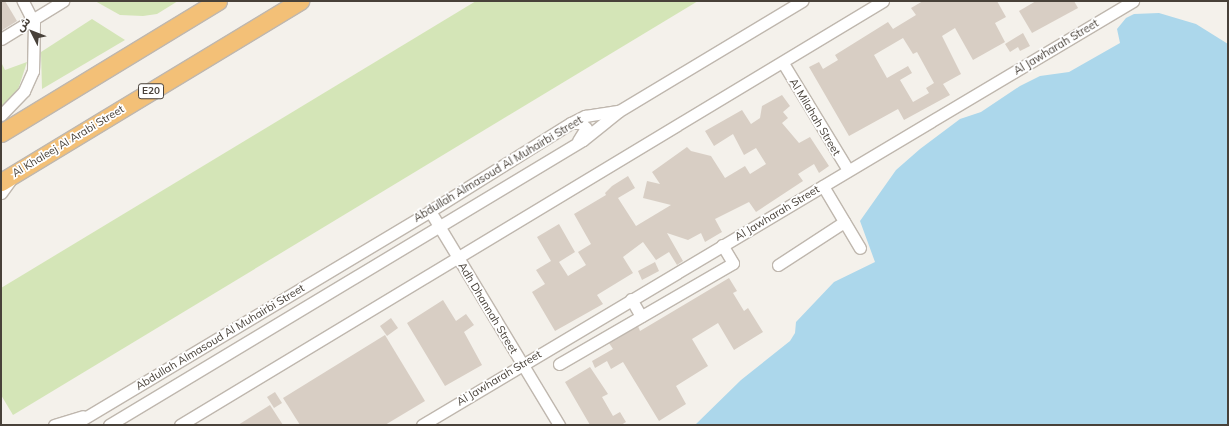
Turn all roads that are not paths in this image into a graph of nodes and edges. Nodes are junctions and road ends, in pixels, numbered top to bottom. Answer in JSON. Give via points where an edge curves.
{"nodes":[{"id":1,"x":23,"y":1,"type":"edge"},
{"id":2,"x":63,"y":1,"type":"edge"},
{"id":3,"x":218,"y":1,"type":"edge"},
{"id":4,"x":300,"y":1,"type":"edge"},
{"id":5,"x":802,"y":1,"type":"edge"},
{"id":6,"x":883,"y":1,"type":"edge"},
{"id":7,"x":1132,"y":1,"type":"edge"},
{"id":8,"x":33,"y":19,"type":"junction"},
{"id":9,"x":1,"y":39,"type":"edge"},
{"id":10,"x":783,"y":63,"type":"junction"},
{"id":11,"x":619,"y":111,"type":"junction"},
{"id":12,"x":1,"y":115,"type":"edge"},
{"id":13,"x":570,"y":123,"type":"junction"},
{"id":14,"x":1,"y":133,"type":"edge"},
{"id":15,"x":577,"y":144,"type":"junction"},
{"id":16,"x":848,"y":170,"type":"junction"},
{"id":17,"x":8,"y":177,"type":"edge"},
{"id":18,"x":823,"y":186,"type":"junction"},
{"id":19,"x":1,"y":193,"type":"edge"},
{"id":20,"x":430,"y":210,"type":"junction"},
{"id":21,"x":844,"y":222,"type":"junction"},
{"id":22,"x":439,"y":225,"type":"junction"},
{"id":23,"x":722,"y":245,"type":"junction"},
{"id":24,"x":860,"y":248,"type":"dead end"},
{"id":25,"x":459,"y":258,"type":"junction"},
{"id":26,"x":778,"y":265,"type":"dead end"},
{"id":27,"x":631,"y":299,"type":"junction"},
{"id":28,"x":641,"y":316,"type":"junction"},
{"id":29,"x":522,"y":364,"type":"junction"},
{"id":30,"x":559,"y":364,"type":"dead end"},
{"id":31,"x":88,"y":416,"type":"junction"},
{"id":32,"x":54,"y":425,"type":"edge"},
{"id":33,"x":73,"y":425,"type":"edge"},
{"id":34,"x":109,"y":425,"type":"edge"},
{"id":35,"x":180,"y":425,"type":"edge"},
{"id":36,"x":422,"y":425,"type":"edge"},
{"id":37,"x":559,"y":425,"type":"edge"}],
"edges":[{"from":1,"to":8,"type":"street"},
{"from":2,"to":8,"type":"street"},
{"from":3,"to":14,"type":"highway"},
{"from":4,"to":17,"type":"highway","name":"Al Khaleej Al Arabi Street","number":"E20"},
{"from":5,"to":11,"type":"street"},
{"from":6,"to":10,"type":"street"},
{"from":7,"to":16,"type":"street","name":"Al Jawharah Street"},
{"from":8,"to":9,"type":"street"},
{"from":8,"to":12,"type":"street","via":[[34,62],[30,82],[17,100]]},
{"from":10,"to":16,"type":"street","name":"Al Milahah Street"},
{"from":10,"to":25,"type":"street"},
{"from":11,"to":13,"type":"street","name":"Abdullah Almasoud Al Muhairbi Street","via":[[585,116]]},
{"from":11,"to":15,"type":"street","name":"Abdullah Almasoud Al Muhairbi Street"},
{"from":13,"to":15,"type":"street","via":[[581,123],[586,128]]},
{"from":13,"to":20,"type":"street","name":"Abdullah Almasoud Al Muhairbi Street"},
{"from":15,"to":22,"type":"street","name":"Abdullah Almasoud Al Muhairbi Street"},
{"from":16,"to":18,"type":"street","name":"Al Jawharah Street"},
{"from":17,"to":19,"type":"street"},
{"from":18,"to":21,"type":"street"},
{"from":18,"to":23,"type":"street","name":"Al Jawharah Street"},
{"from":20,"to":22,"type":"street","name":"Adh Dhannah Street"},
{"from":20,"to":31,"type":"street","name":"Abdullah Almasoud Al Muhairbi Street"},
{"from":21,"to":24,"type":"street"},
{"from":21,"to":26,"type":"street"},
{"from":22,"to":25,"type":"street","name":"Adh Dhannah Street"},
{"from":22,"to":34,"type":"street","name":"Abdullah Almasoud Al Muhairbi Street"},
{"from":23,"to":27,"type":"street","name":"Al Jawharah Street"},
{"from":23,"to":28,"type":"street","via":[[733,263]]},
{"from":25,"to":29,"type":"street","name":"Adh Dhannah Street"},
{"from":25,"to":35,"type":"street"},
{"from":27,"to":28,"type":"street"},
{"from":27,"to":29,"type":"street","name":"Al Jawharah Street"},
{"from":28,"to":30,"type":"street"},
{"from":29,"to":36,"type":"street","name":"Al Jawharah Street"},
{"from":29,"to":37,"type":"street","name":"Adh Dhannah Street"},
{"from":31,"to":32,"type":"street","via":[[71,418]]},
{"from":31,"to":33,"type":"street","name":"Abdullah Almasoud Al Muhairbi Street"}]}
